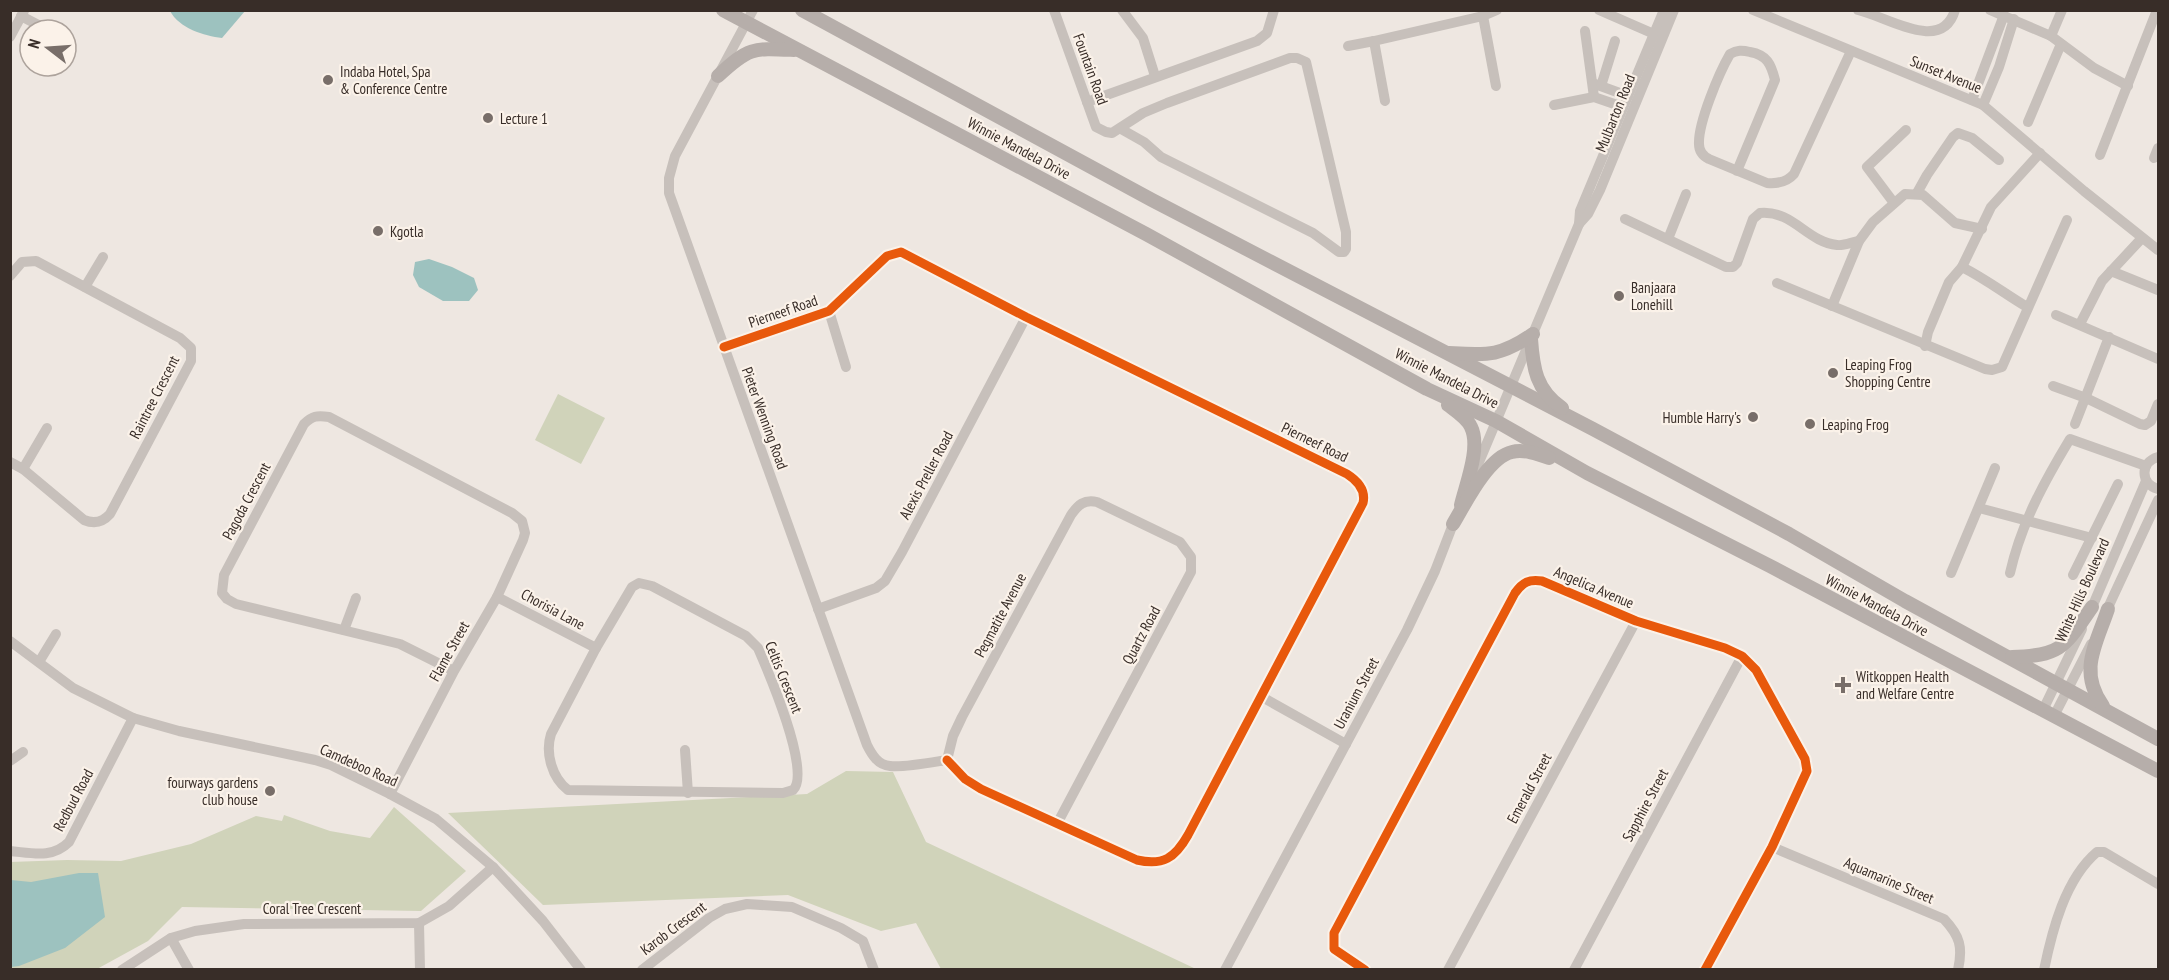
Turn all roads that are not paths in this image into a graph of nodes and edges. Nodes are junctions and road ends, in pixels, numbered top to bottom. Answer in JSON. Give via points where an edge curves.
{"nodes":[{"id":1,"x":723,"y":10,"type":"edge"},
{"id":2,"x":802,"y":10,"type":"edge"},
{"id":3,"x":1054,"y":10,"type":"edge"},
{"id":4,"x":1122,"y":10,"type":"edge"},
{"id":5,"x":1274,"y":10,"type":"edge"},
{"id":6,"x":1497,"y":10,"type":"edge"},
{"id":7,"x":1664,"y":10,"type":"edge"},
{"id":8,"x":1674,"y":10,"type":"edge"},
{"id":9,"x":1753,"y":10,"type":"edge"},
{"id":10,"x":1955,"y":10,"type":"edge"},
{"id":11,"x":1990,"y":10,"type":"edge"},
{"id":12,"x":2062,"y":10,"type":"edge"},
{"id":13,"x":2157,"y":10,"type":"edge"},
{"id":14,"x":1600,"y":11,"type":"edge"},
{"id":15,"x":1863,"y":11,"type":"edge"},
{"id":16,"x":23,"y":13,"type":"edge"},
{"id":17,"x":1483,"y":16,"type":"junction"},
{"id":18,"x":749,"y":17,"type":"edge"},
{"id":19,"x":2009,"y":17,"type":"junction"},
{"id":20,"x":12,"y":31,"type":"edge"},
{"id":21,"x":1585,"y":31,"type":"dead end"},
{"id":22,"x":1654,"y":34,"type":"junction"},
{"id":23,"x":2051,"y":36,"type":"junction"},
{"id":24,"x":1374,"y":41,"type":"junction"},
{"id":25,"x":1615,"y":41,"type":"dead end"},
{"id":26,"x":2061,"y":44,"type":"junction"},
{"id":27,"x":1348,"y":45,"type":"dead end"},
{"id":28,"x":799,"y":51,"type":"junction"},
{"id":29,"x":1851,"y":51,"type":"junction"},
{"id":30,"x":717,"y":76,"type":"junction"},
{"id":31,"x":1155,"y":76,"type":"junction"},
{"id":32,"x":1596,"y":85,"type":"junction"},
{"id":33,"x":1496,"y":86,"type":"dead end"},
{"id":34,"x":2128,"y":86,"type":"junction"},
{"id":35,"x":1628,"y":96,"type":"junction"},
{"id":36,"x":1594,"y":97,"type":"junction"},
{"id":37,"x":1972,"y":100,"type":"junction"},
{"id":38,"x":1385,"y":101,"type":"dead end"},
{"id":39,"x":1087,"y":102,"type":"junction"},
{"id":40,"x":1554,"y":105,"type":"dead end"},
{"id":41,"x":1983,"y":105,"type":"junction"},
{"id":42,"x":1623,"y":107,"type":"junction"},
{"id":43,"x":2028,"y":122,"type":"dead end"},
{"id":44,"x":1121,"y":129,"type":"junction"},
{"id":45,"x":1906,"y":129,"type":"dead end"},
{"id":46,"x":2040,"y":153,"type":"junction"},
{"id":47,"x":2100,"y":155,"type":"dead end"},
{"id":48,"x":1999,"y":160,"type":"dead end"},
{"id":49,"x":1737,"y":171,"type":"junction"},
{"id":50,"x":1917,"y":193,"type":"junction"},
{"id":51,"x":1686,"y":194,"type":"dead end"},
{"id":52,"x":1894,"y":203,"type":"junction"},
{"id":53,"x":1625,"y":219,"type":"dead end"},
{"id":54,"x":2067,"y":220,"type":"dead end"},
{"id":55,"x":1579,"y":224,"type":"junction"},
{"id":56,"x":1982,"y":229,"type":"junction"},
{"id":57,"x":2142,"y":237,"type":"junction"},
{"id":58,"x":1668,"y":239,"type":"junction"},
{"id":59,"x":1860,"y":241,"type":"junction"},
{"id":60,"x":1838,"y":246,"type":"junction"},
{"id":61,"x":2158,"y":250,"type":"edge"},
{"id":62,"x":103,"y":257,"type":"dead end"},
{"id":63,"x":1852,"y":261,"type":"junction"},
{"id":64,"x":1962,"y":267,"type":"junction"},
{"id":65,"x":2111,"y":271,"type":"junction"},
{"id":66,"x":11,"y":272,"type":"edge"},
{"id":67,"x":1777,"y":283,"type":"dead end"},
{"id":68,"x":85,"y":287,"type":"junction"},
{"id":69,"x":2158,"y":290,"type":"edge"},
{"id":70,"x":1832,"y":306,"type":"junction"},
{"id":71,"x":2027,"y":307,"type":"junction"},
{"id":72,"x":829,"y":311,"type":"junction"},
{"id":73,"x":2056,"y":315,"type":"dead end"},
{"id":74,"x":1026,"y":317,"type":"junction"},
{"id":75,"x":2080,"y":324,"type":"junction"},
{"id":76,"x":1532,"y":337,"type":"junction"},
{"id":77,"x":2109,"y":337,"type":"junction"},
{"id":78,"x":1925,"y":346,"type":"junction"},
{"id":79,"x":724,"y":347,"type":"junction"},
{"id":80,"x":1444,"y":353,"type":"junction"},
{"id":81,"x":2158,"y":359,"type":"edge"},
{"id":82,"x":846,"y":367,"type":"dead end"},
{"id":83,"x":2053,"y":386,"type":"dead end"},
{"id":84,"x":1510,"y":387,"type":"junction"},
{"id":85,"x":1427,"y":389,"type":"junction"},
{"id":86,"x":2086,"y":398,"type":"junction"},
{"id":87,"x":2158,"y":404,"type":"edge"},
{"id":88,"x":1496,"y":422,"type":"junction"},
{"id":89,"x":2075,"y":424,"type":"dead end"},
{"id":90,"x":47,"y":428,"type":"dead end"},
{"id":91,"x":1593,"y":429,"type":"junction"},
{"id":92,"x":2158,"y":456,"type":"edge"},
{"id":93,"x":10,"y":462,"type":"edge"},
{"id":94,"x":2146,"y":466,"type":"junction"},
{"id":95,"x":1995,"y":468,"type":"dead end"},
{"id":96,"x":23,"y":469,"type":"junction"},
{"id":97,"x":1587,"y":473,"type":"junction"},
{"id":98,"x":2146,"y":481,"type":"junction"},
{"id":99,"x":2118,"y":484,"type":"dead end"},
{"id":100,"x":2158,"y":489,"type":"edge"},
{"id":101,"x":2158,"y":500,"type":"edge"},
{"id":102,"x":1097,"y":502,"type":"joint"},
{"id":103,"x":1460,"y":507,"type":"junction"},
{"id":104,"x":1979,"y":508,"type":"junction"},
{"id":105,"x":2026,"y":519,"type":"junction"},
{"id":106,"x":522,"y":521,"type":"joint"},
{"id":107,"x":1453,"y":524,"type":"junction"},
{"id":108,"x":2092,"y":538,"type":"junction"},
{"id":109,"x":1951,"y":573,"type":"dead end"},
{"id":110,"x":2010,"y":573,"type":"dead end"},
{"id":111,"x":2073,"y":575,"type":"dead end"},
{"id":112,"x":496,"y":597,"type":"junction"},
{"id":113,"x":356,"y":598,"type":"dead end"},
{"id":114,"x":2092,"y":607,"type":"junction"},
{"id":115,"x":818,"y":609,"type":"junction"},
{"id":116,"x":2108,"y":609,"type":"junction"},
{"id":117,"x":1636,"y":621,"type":"junction"},
{"id":118,"x":344,"y":630,"type":"junction"},
{"id":119,"x":56,"y":634,"type":"dead end"},
{"id":120,"x":10,"y":641,"type":"edge"},
{"id":121,"x":596,"y":648,"type":"junction"},
{"id":122,"x":1742,"y":656,"type":"junction"},
{"id":123,"x":2010,"y":657,"type":"junction"},
{"id":124,"x":39,"y":662,"type":"junction"},
{"id":125,"x":454,"y":671,"type":"junction"},
{"id":126,"x":2063,"y":685,"type":"junction"},
{"id":127,"x":1262,"y":697,"type":"junction"},
{"id":128,"x":2104,"y":708,"type":"junction"},
{"id":129,"x":2048,"y":713,"type":"junction"},
{"id":130,"x":133,"y":718,"type":"junction"},
{"id":131,"x":2158,"y":739,"type":"edge"},
{"id":132,"x":1346,"y":744,"type":"junction"},
{"id":133,"x":685,"y":750,"type":"dead end"},
{"id":134,"x":24,"y":752,"type":"dead end"},
{"id":135,"x":947,"y":760,"type":"junction"},
{"id":136,"x":10,"y":761,"type":"edge"},
{"id":137,"x":2158,"y":771,"type":"edge"},
{"id":138,"x":688,"y":793,"type":"junction"},
{"id":139,"x":390,"y":794,"type":"junction"},
{"id":140,"x":1057,"y":824,"type":"junction"},
{"id":141,"x":1772,"y":847,"type":"junction"},
{"id":142,"x":10,"y":851,"type":"edge"},
{"id":143,"x":493,"y":867,"type":"junction"},
{"id":144,"x":2158,"y":884,"type":"edge"},
{"id":145,"x":419,"y":923,"type":"junction"},
{"id":146,"x":171,"y":938,"type":"junction"},
{"id":147,"x":122,"y":969,"type":"edge"},
{"id":148,"x":189,"y":969,"type":"edge"},
{"id":149,"x":420,"y":969,"type":"edge"},
{"id":150,"x":581,"y":969,"type":"edge"},
{"id":151,"x":642,"y":969,"type":"edge"},
{"id":152,"x":874,"y":969,"type":"edge"},
{"id":153,"x":1225,"y":969,"type":"edge"},
{"id":154,"x":1365,"y":969,"type":"edge"},
{"id":155,"x":1448,"y":969,"type":"edge"},
{"id":156,"x":1574,"y":969,"type":"edge"},
{"id":157,"x":1705,"y":969,"type":"edge"},
{"id":158,"x":1958,"y":969,"type":"edge"},
{"id":159,"x":2044,"y":969,"type":"edge"}],
"edges":[{"from":1,"to":18,"type":"main road","name":"Winnie Mandela Drive"},
{"from":2,"to":80,"type":"main road","name":"Winnie Mandela Drive"},
{"from":3,"to":39,"type":"street","name":"Fountain Road"},
{"from":4,"to":31,"type":"street","via":[[1143,38]]},
{"from":5,"to":31,"type":"street","via":[[1263,38]]},
{"from":6,"to":17,"type":"street"},
{"from":7,"to":22,"type":"street","name":"Mulbarton Road"},
{"from":8,"to":55,"type":"street","name":"Mulbarton Road","via":[[1600,190]]},
{"from":9,"to":29,"type":"street","name":"Sunset Avenue"},
{"from":10,"to":15,"type":"street","via":[[1948,25],[1934,32],[1922,32]]},
{"from":11,"to":19,"type":"street"},
{"from":12,"to":23,"type":"street"},
{"from":13,"to":34,"type":"street"},
{"from":14,"to":22,"type":"street"},
{"from":16,"to":20,"type":"street"},
{"from":17,"to":24,"type":"street"},
{"from":17,"to":33,"type":"street"},
{"from":18,"to":28,"type":"main road","name":"Winnie Mandela Drive"},
{"from":18,"to":30,"type":"street","name":"Pieter Wenning Road"},
{"from":19,"to":23,"type":"street"},
{"from":19,"to":37,"type":"street"},
{"from":19,"to":41,"type":"street","via":[[1999,67]]},
{"from":21,"to":32,"type":"street"},
{"from":22,"to":35,"type":"street","name":"Mulbarton Road"},
{"from":23,"to":26,"type":"street"},
{"from":24,"to":27,"type":"street"},
{"from":24,"to":38,"type":"street"},
{"from":25,"to":32,"type":"street"},
{"from":26,"to":34,"type":"street"},
{"from":26,"to":43,"type":"street"},
{"from":28,"to":30,"type":"main road","via":[[759,49],[735,60]]},
{"from":28,"to":85,"type":"main road","name":"Winnie Mandela Drive","via":[[1146,234]]},
{"from":29,"to":37,"type":"street","name":"Sunset Avenue"},
{"from":29,"to":49,"type":"street","via":[[1789,180],[1767,183]]},
{"from":30,"to":79,"type":"street","name":"Pieter Wenning Road","via":[[675,156],[669,187]]},
{"from":31,"to":39,"type":"street"},
{"from":32,"to":35,"type":"street"},
{"from":32,"to":36,"type":"street"},
{"from":34,"to":47,"type":"street"},
{"from":35,"to":42,"type":"street","name":"Mulbarton Road"},
{"from":36,"to":40,"type":"street"},
{"from":36,"to":42,"type":"street"},
{"from":37,"to":41,"type":"street","name":"Sunset Avenue"},
{"from":39,"to":44,"type":"street","name":"Fountain Road","via":[[1096,126],[1112,133]]},
{"from":41,"to":46,"type":"street","name":"Sunset Avenue"},
{"from":42,"to":55,"type":"street","name":"Mulbarton Road"},
{"from":44,"to":44,"type":"street","via":[[1143,113],[1167,103],[1290,58],[1301,59],[1308,66],[1346,232],[1346,249],[1339,252],[1312,233],[1161,156]]},
{"from":45,"to":52,"type":"street","via":[[1868,165]]},
{"from":46,"to":56,"type":"street","via":[[1991,207]]},
{"from":46,"to":57,"type":"street","name":"Sunset Avenue"},
{"from":48,"to":50,"type":"street","via":[[1972,138],[1958,133]]},
{"from":49,"to":49,"type":"street","via":[[1705,158],[1699,145],[1709,104],[1727,59],[1741,50],[1764,57],[1775,80]]},
{"from":50,"to":52,"type":"street","via":[[1905,194]]},
{"from":50,"to":56,"type":"street","via":[[1955,223]]},
{"from":51,"to":58,"type":"street"},
{"from":52,"to":59,"type":"street"},
{"from":53,"to":58,"type":"street"},
{"from":54,"to":71,"type":"street"},
{"from":55,"to":76,"type":"street","name":"Mulbarton Road"},
{"from":56,"to":64,"type":"street"},
{"from":57,"to":61,"type":"street","name":"Sunset Avenue"},
{"from":57,"to":65,"type":"street"},
{"from":58,"to":60,"type":"street","via":[[1733,267],[1753,219],[1764,212],[1792,220],[1819,239]]},
{"from":59,"to":60,"type":"street"},
{"from":59,"to":63,"type":"street"},
{"from":60,"to":63,"type":"street"},
{"from":62,"to":68,"type":"street"},
{"from":63,"to":70,"type":"street"},
{"from":64,"to":71,"type":"street"},
{"from":64,"to":78,"type":"street","via":[[1949,282]]},
{"from":65,"to":69,"type":"street"},
{"from":65,"to":75,"type":"street"},
{"from":66,"to":68,"type":"street","name":"Raintree Crescent","via":[[22,262],[36,261]]},
{"from":67,"to":70,"type":"street"},
{"from":68,"to":96,"type":"street","name":"Raintree Crescent","via":[[186,342],[191,348],[191,361],[105,520],[84,520]]},
{"from":70,"to":78,"type":"street"},
{"from":71,"to":78,"type":"street","via":[[2002,366],[1997,369],[1984,369]]},
{"from":72,"to":74,"type":"street","name":"Pierneef Road","via":[[886,256],[901,252]]},
{"from":72,"to":79,"type":"street","name":"Pierneef Road"},
{"from":72,"to":82,"type":"street"},
{"from":73,"to":75,"type":"street"},
{"from":74,"to":115,"type":"street","name":"Alexis Preller Road","via":[[885,581]]},
{"from":74,"to":127,"type":"street","name":"Pierneef Road","via":[[1347,474],[1362,487],[1363,503]]},
{"from":75,"to":77,"type":"street"},
{"from":76,"to":80,"type":"main road","via":[[1497,353]]},
{"from":76,"to":84,"type":"street","name":"Mulbarton Road"},
{"from":76,"to":91,"type":"main road","via":[[1533,369],[1543,389],[1555,403]]},
{"from":77,"to":81,"type":"street"},
{"from":77,"to":86,"type":"street"},
{"from":79,"to":115,"type":"street","name":"Pieter Wenning Road"},
{"from":80,"to":84,"type":"main road","name":"Winnie Mandela Drive"},
{"from":83,"to":86,"type":"street"},
{"from":84,"to":88,"type":"street","name":"Mulbarton Road"},
{"from":84,"to":91,"type":"main road","name":"Winnie Mandela Drive"},
{"from":85,"to":88,"type":"main road","name":"Winnie Mandela Drive"},
{"from":85,"to":103,"type":"main road","via":[[1466,420],[1474,436],[1474,453]]},
{"from":86,"to":87,"type":"street","via":[[2145,425]]},
{"from":86,"to":89,"type":"street"},
{"from":88,"to":97,"type":"main road","name":"Winnie Mandela Drive"},
{"from":88,"to":103,"type":"street","name":"Uranium Street"},
{"from":90,"to":96,"type":"street"},
{"from":91,"to":123,"type":"main road","name":"Winnie Mandela Drive"},
{"from":92,"to":94,"type":"street"},
{"from":93,"to":96,"type":"street","name":"Raintree Crescent"},
{"from":94,"to":98,"type":"street"},
{"from":94,"to":105,"type":"street","via":[[2070,439]]},
{"from":95,"to":104,"type":"street"},
{"from":97,"to":107,"type":"main road","via":[[1524,451],[1510,452],[1486,472]]},
{"from":97,"to":129,"type":"main road","name":"Winnie Mandela Drive"},
{"from":98,"to":100,"type":"street"},
{"from":98,"to":114,"type":"street","name":"White Hills Boulevard"},
{"from":99,"to":108,"type":"street"},
{"from":101,"to":116,"type":"street","name":"White Hills Boulevard"},
{"from":102,"to":135,"type":"street","name":"Pegmatite Avenue","via":[[1081,503],[1071,515],[962,717]]},
{"from":102,"to":140,"type":"street","name":"Quartz Road","via":[[1180,542],[1191,556],[1192,566]]},
{"from":103,"to":107,"type":"street","name":"Uranium Street"},
{"from":104,"to":105,"type":"street"},
{"from":104,"to":109,"type":"street"},
{"from":105,"to":108,"type":"street"},
{"from":105,"to":110,"type":"street"},
{"from":106,"to":112,"type":"street","name":"Flame Street","via":[[523,540]]},
{"from":106,"to":118,"type":"street","name":"Pagoda Crescent","via":[[329,417],[312,417],[304,424],[224,575],[222,593],[236,604]]},
{"from":107,"to":132,"type":"street","name":"Uranium Street","via":[[1412,620]]},
{"from":108,"to":111,"type":"street"},
{"from":112,"to":121,"type":"street","name":"Chorisia Lane"},
{"from":112,"to":125,"type":"street","name":"Flame Street"},
{"from":113,"to":118,"type":"street"},
{"from":114,"to":123,"type":"main road","via":[[2070,638],[2055,650],[2037,656]]},
{"from":114,"to":126,"type":"street","name":"White Hills Boulevard"},
{"from":115,"to":135,"type":"street","name":"Pieter Wenning Road","via":[[872,755],[890,766]]},
{"from":116,"to":126,"type":"street","name":"White Hills Boulevard"},
{"from":116,"to":128,"type":"main road","via":[[2089,669],[2092,688]]},
{"from":117,"to":122,"type":"street","name":"Angelica Avenue"},
{"from":117,"to":154,"type":"street","name":"Angelica Avenue","via":[[1542,581],[1527,581],[1520,586],[1334,933],[1334,949]]},
{"from":117,"to":155,"type":"street","name":"Emerald Street"},
{"from":118,"to":125,"type":"street","name":"Pagoda Crescent","via":[[400,644]]},
{"from":119,"to":124,"type":"street"},
{"from":120,"to":124,"type":"street","name":"Camdeboo Road"},
{"from":121,"to":138,"type":"street","name":"Celtis Crescent","via":[[548,742],[550,760],[561,785],[568,790]]},
{"from":121,"to":138,"type":"street","name":"Celtis Crescent","via":[[632,587],[639,583],[652,586],[746,636],[758,648],[797,757],[797,787],[783,793]]},
{"from":122,"to":141,"type":"street","name":"Angelica Avenue","via":[[1756,670],[1806,762],[1807,771]]},
{"from":122,"to":156,"type":"street","name":"Sapphire Street"},
{"from":123,"to":126,"type":"main road","name":"Winnie Mandela Drive"},
{"from":124,"to":130,"type":"street","name":"Camdeboo Road","via":[[73,688]]},
{"from":125,"to":139,"type":"street","name":"Flame Street"},
{"from":126,"to":128,"type":"main road","name":"Winnie Mandela Drive"},
{"from":126,"to":129,"type":"street","name":"White Hills Boulevard"},
{"from":127,"to":132,"type":"street"},
{"from":127,"to":140,"type":"street","name":"Pierneef Road","via":[[1174,855],[1156,862],[1137,860]]},
{"from":128,"to":131,"type":"main road","name":"Winnie Mandela Drive"},
{"from":129,"to":137,"type":"main road","name":"Winnie Mandela Drive"},
{"from":130,"to":139,"type":"street","name":"Camdeboo Road","via":[[315,760]]},
{"from":130,"to":142,"type":"street","name":"Redbud Road","via":[[69,842],[54,853]]},
{"from":132,"to":153,"type":"street","name":"Uranium Street"},
{"from":133,"to":138,"type":"street"},
{"from":134,"to":136,"type":"street"},
{"from":135,"to":140,"type":"street","name":"Pierneef Road","via":[[972,783]]},
{"from":139,"to":143,"type":"street","name":"Camdeboo Road","via":[[436,819]]},
{"from":141,"to":157,"type":"street","name":"Angelica Avenue"},
{"from":141,"to":158,"type":"street","name":"Aquamarine Street","via":[[1944,919],[1961,946]]},
{"from":143,"to":145,"type":"street","name":"Coral Tree Crescent","via":[[449,906]]},
{"from":143,"to":150,"type":"street","name":"Camdeboo Road"},
{"from":144,"to":159,"type":"street","via":[[2104,852],[2097,852],[2060,908]]},
{"from":145,"to":146,"type":"street","name":"Coral Tree Crescent","via":[[244,924]]},
{"from":145,"to":149,"type":"street"},
{"from":146,"to":147,"type":"street","name":"Coral Tree Crescent"},
{"from":146,"to":148,"type":"street"},
{"from":151,"to":152,"type":"street","name":"Karob Crescent","via":[[709,918],[747,904],[792,907],[849,932],[862,941]]}]}
